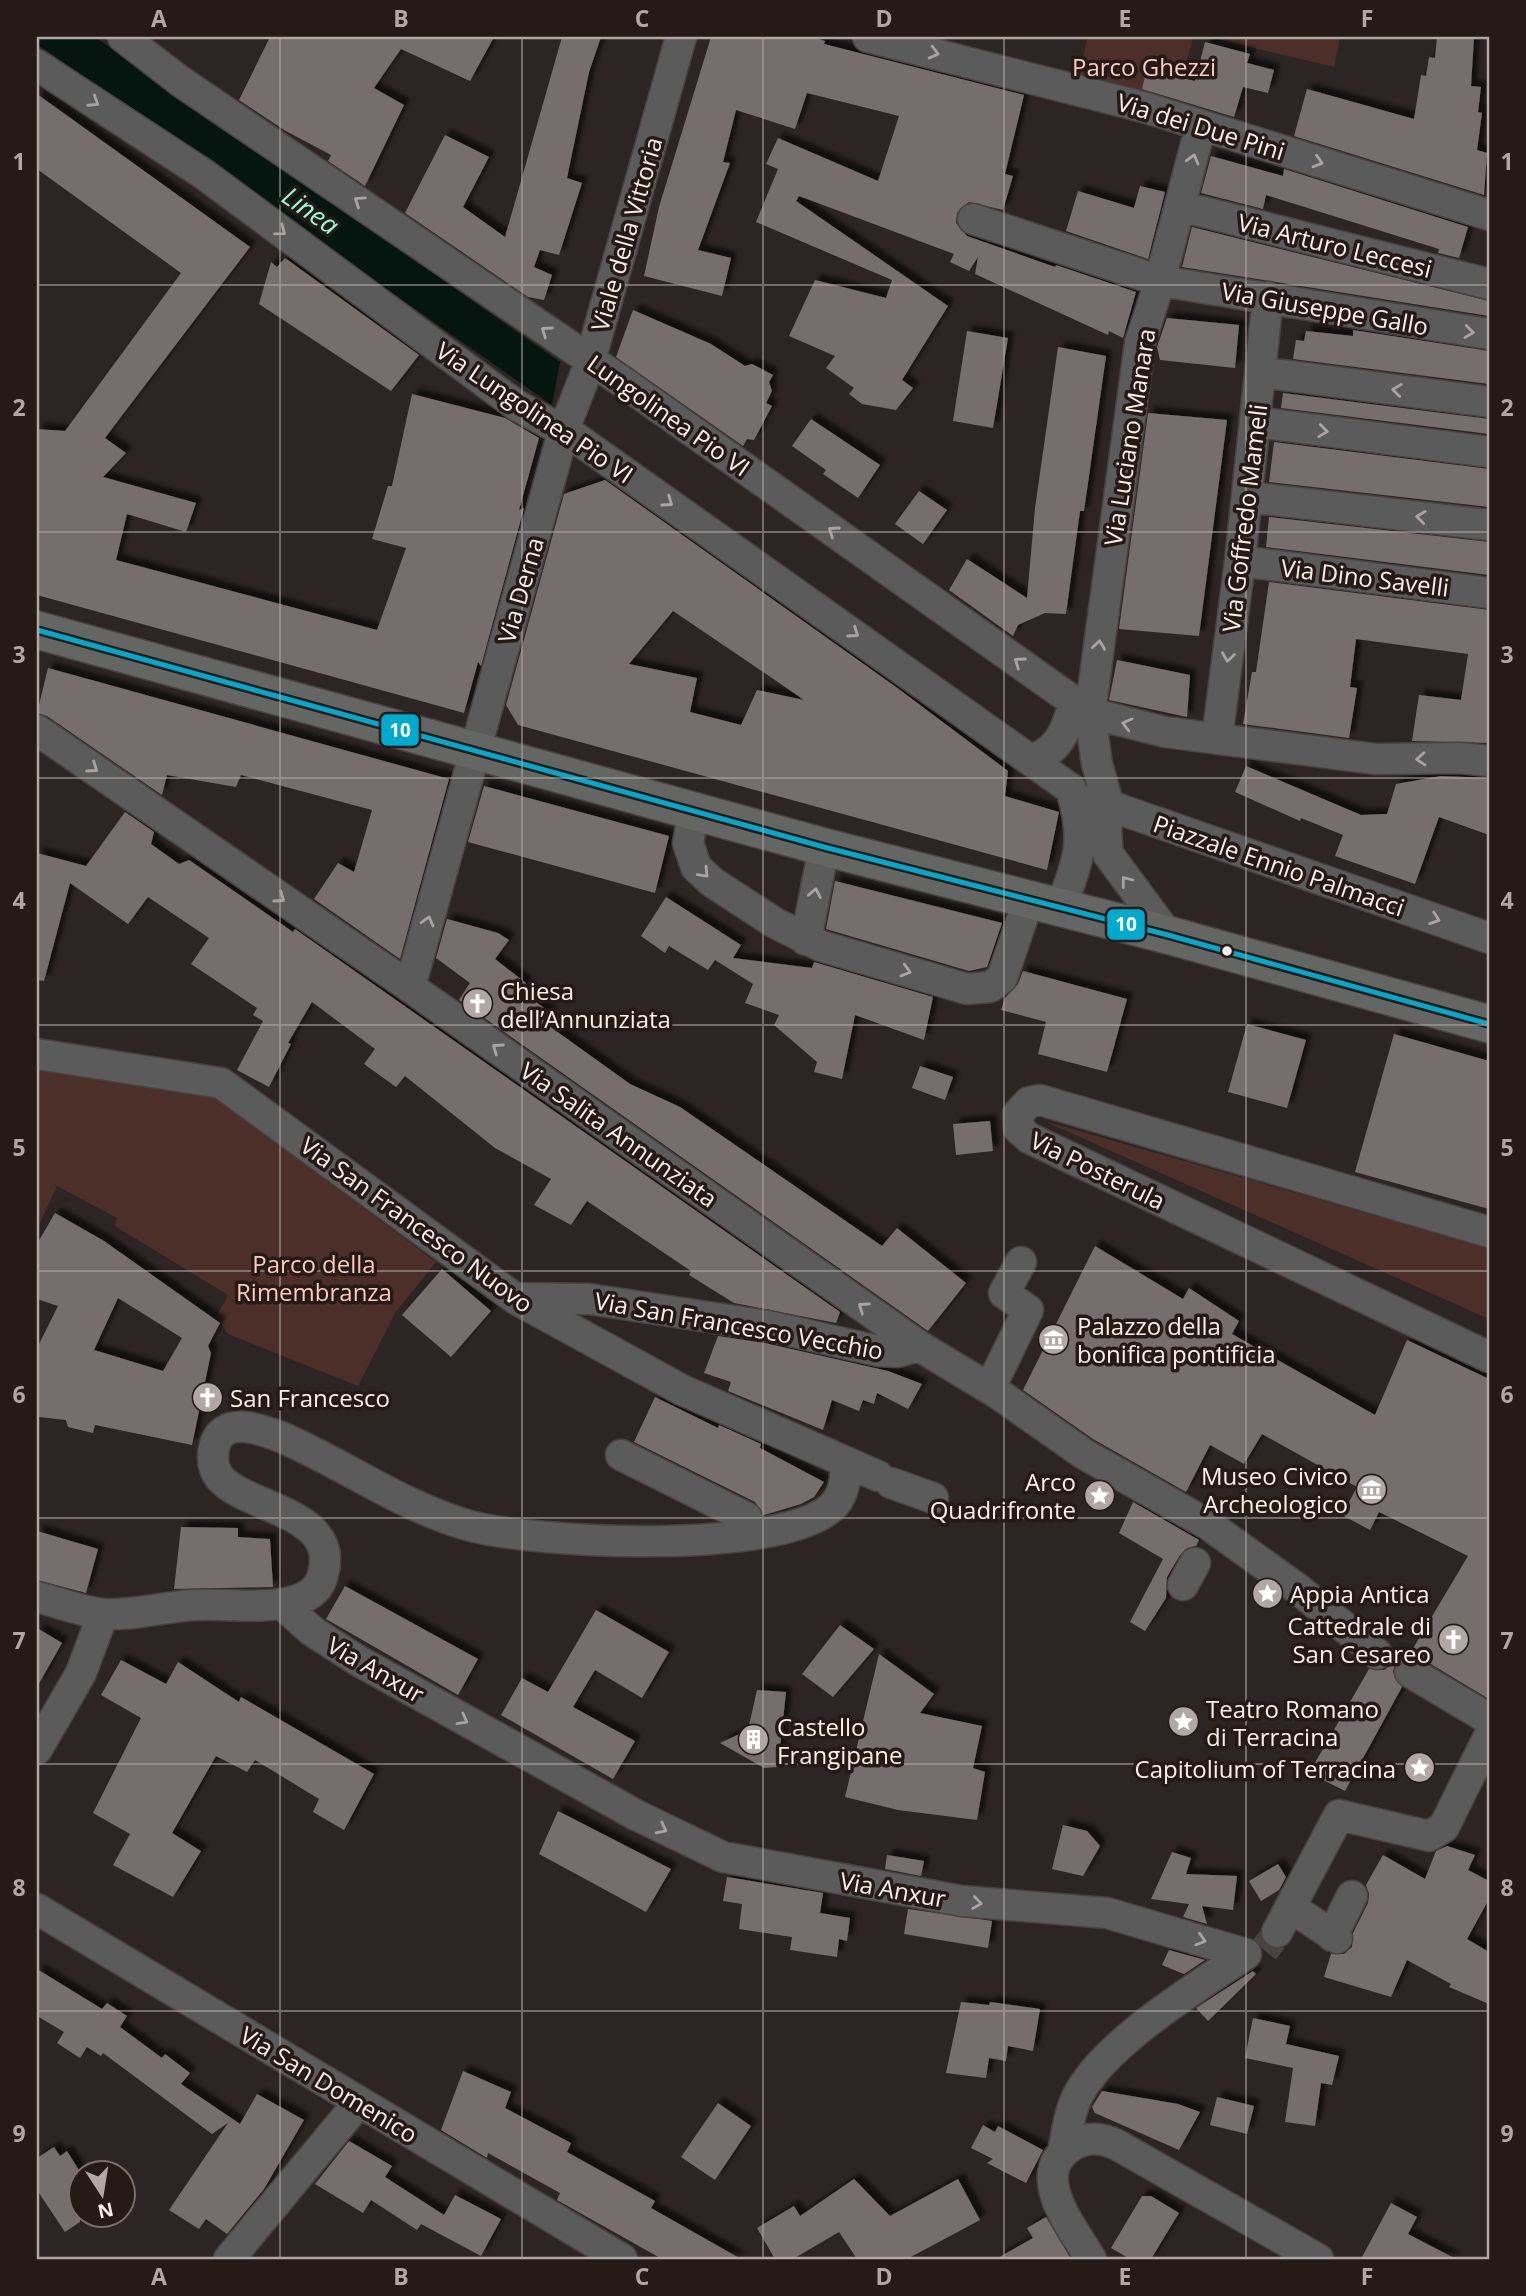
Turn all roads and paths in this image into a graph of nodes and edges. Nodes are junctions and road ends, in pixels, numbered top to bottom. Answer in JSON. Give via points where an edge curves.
{"nodes":[{"id":1,"x":122,"y":37,"type":"edge"},
{"id":2,"x":681,"y":37,"type":"edge"},
{"id":3,"x":868,"y":37,"type":"edge"},
{"id":4,"x":37,"y":65,"type":"edge"},
{"id":5,"x":1201,"y":125,"type":"junction"},
{"id":6,"x":1180,"y":206,"type":"junction"},
{"id":7,"x":1489,"y":215,"type":"edge"},
{"id":8,"x":973,"y":219,"type":"dead end"},
{"id":9,"x":1160,"y":281,"type":"junction"},
{"id":10,"x":1489,"y":284,"type":"edge"},
{"id":11,"x":1268,"y":297,"type":"junction"},
{"id":12,"x":1489,"y":334,"type":"edge"},
{"id":13,"x":590,"y":359,"type":"junction"},
{"id":14,"x":1260,"y":372,"type":"junction"},
{"id":15,"x":1489,"y":402,"type":"edge"},
{"id":16,"x":1255,"y":422,"type":"junction"},
{"id":17,"x":564,"y":429,"type":"junction"},
{"id":18,"x":1489,"y":452,"type":"edge"},
{"id":19,"x":1247,"y":497,"type":"junction"},
{"id":20,"x":1489,"y":526,"type":"edge"},
{"id":21,"x":1240,"y":561,"type":"junction"},
{"id":22,"x":1489,"y":593,"type":"edge"},
{"id":23,"x":37,"y":630,"type":"edge"},
{"id":24,"x":1082,"y":707,"type":"junction"},
{"id":25,"x":37,"y":730,"type":"edge"},
{"id":26,"x":1217,"y":738,"type":"junction"},
{"id":27,"x":475,"y":750,"type":"junction"},
{"id":28,"x":1034,"y":759,"type":"junction"},
{"id":29,"x":1489,"y":761,"type":"edge"},
{"id":30,"x":1071,"y":789,"type":"junction"},
{"id":31,"x":1109,"y":807,"type":"junction"},
{"id":32,"x":694,"y":811,"type":"junction"},
{"id":33,"x":824,"y":847,"type":"junction"},
{"id":34,"x":1045,"y":903,"type":"junction"},
{"id":35,"x":1168,"y":935,"type":"junction"},
{"id":36,"x":1489,"y":938,"type":"edge"},
{"id":37,"x":806,"y":940,"type":"junction"},
{"id":38,"x":410,"y":987,"type":"junction"},
{"id":39,"x":1489,"y":1024,"type":"edge"},
{"id":40,"x":37,"y":1054,"type":"edge"},
{"id":41,"x":1489,"y":1233,"type":"edge"},
{"id":42,"x":1021,"y":1262,"type":"dead end"},
{"id":43,"x":516,"y":1298,"type":"junction"},
{"id":44,"x":919,"y":1346,"type":"junction"},
{"id":45,"x":1489,"y":1357,"type":"edge"},
{"id":46,"x":1001,"y":1395,"type":"junction"},
{"id":47,"x":621,"y":1455,"type":"dead end"},
{"id":48,"x":845,"y":1464,"type":"junction"},
{"id":49,"x":933,"y":1498,"type":"dead end"},
{"id":50,"x":747,"y":1518,"type":"dead end"},
{"id":51,"x":37,"y":1597,"type":"edge"},
{"id":52,"x":282,"y":1604,"type":"junction"},
{"id":53,"x":103,"y":1614,"type":"junction"},
{"id":54,"x":1377,"y":1654,"type":"dead end"},
{"id":55,"x":1410,"y":1672,"type":"dead end"},
{"id":56,"x":1489,"y":1719,"type":"edge"},
{"id":57,"x":1489,"y":1736,"type":"edge"},
{"id":58,"x":37,"y":1749,"type":"edge"},
{"id":59,"x":1352,"y":1896,"type":"dead end"},
{"id":60,"x":37,"y":1909,"type":"edge"},
{"id":61,"x":1271,"y":1936,"type":"junction"},
{"id":62,"x":359,"y":2102,"type":"junction"},
{"id":63,"x":1063,"y":2152,"type":"junction"},
{"id":64,"x":229,"y":2259,"type":"edge"},
{"id":65,"x":622,"y":2259,"type":"edge"},
{"id":66,"x":1091,"y":2259,"type":"edge"},
{"id":67,"x":1318,"y":2259,"type":"edge"}],
"edges":[{"from":13,"to":1,"type":"street","name":"Lungolinea Pio VI","one_way":true},
{"from":2,"to":13,"type":"street","name":"Viale della Vittoria"},
{"from":3,"to":5,"type":"street","name":"Via dei Due Pini","one_way":true},
{"from":4,"to":17,"type":"street","name":"Via Lungolinea Pio VI","one_way":true,"via":[[205,175],[516,405]]},
{"from":6,"to":5,"type":"street","name":"Via Luciano Manara","one_way":true},
{"from":5,"to":7,"type":"street","name":"Via dei Due Pini","one_way":true},
{"from":6,"to":9,"type":"street","name":"Via Luciano Manara"},
{"from":6,"to":10,"type":"street","name":"Via Arturo Leccesi"},
{"from":8,"to":9,"type":"street","name":"Via Giuseppe Gallo"},
{"from":9,"to":11,"type":"street","name":"Via Giuseppe Gallo"},
{"from":24,"to":9,"type":"street","name":"Via Luciano Manara","one_way":true,"via":[[1138,357]]},
{"from":11,"to":12,"type":"street","name":"Via Giuseppe Gallo","one_way":true},
{"from":11,"to":14,"type":"street","name":"Via Goffredo Mameli"},
{"from":13,"to":17,"type":"street","name":"Viale della Vittoria"},
{"from":24,"to":13,"type":"street","name":"Lungolinea Pio VI","one_way":true},
{"from":15,"to":14,"type":"street","one_way":true},
{"from":14,"to":16,"type":"street","name":"Via Goffredo Mameli"},
{"from":16,"to":18,"type":"street","one_way":true},
{"from":16,"to":19,"type":"street","name":"Via Goffredo Mameli"},
{"from":17,"to":27,"type":"street","name":"Via Derna"},
{"from":17,"to":28,"type":"street","name":"Via Lungolinea Pio VI","one_way":true},
{"from":20,"to":19,"type":"street","one_way":true},
{"from":19,"to":21,"type":"street","name":"Via Goffredo Mameli"},
{"from":21,"to":22,"type":"street","name":"Via Dino Savelli"},
{"from":21,"to":26,"type":"street","name":"Via Goffredo Mameli","one_way":true},
{"from":23,"to":27,"type":"main road"},
{"from":26,"to":24,"type":"street","name":"Lungolinea Pio VI","one_way":true,"via":[[1137,727]]},
{"from":24,"to":28,"type":"street","via":[[1061,740]]},
{"from":24,"to":31,"type":"street"},
{"from":25,"to":38,"type":"street","name":"Via Salita Annunziata","one_way":true},
{"from":29,"to":26,"type":"street","name":"Lungolinea Pio VI","one_way":true,"via":[[1375,759]]},
{"from":27,"to":32,"type":"main road"},
{"from":38,"to":27,"type":"street","name":"Via Derna","one_way":true},
{"from":28,"to":30,"type":"street","name":"Via Lungolinea Pio VI"},
{"from":30,"to":31,"type":"street","name":"Piazzale Ennio Palmacci"},
{"from":30,"to":34,"type":"street","via":[[1082,836],[1077,863]]},
{"from":35,"to":31,"type":"street","one_way":true,"via":[[1108,854]]},
{"from":31,"to":36,"type":"street","name":"Piazzale Ennio Palmacci","one_way":true},
{"from":32,"to":33,"type":"main road"},
{"from":32,"to":37,"type":"street","one_way":true,"via":[[689,851],[702,874]]},
{"from":33,"to":34,"type":"main road"},
{"from":37,"to":33,"type":"street","one_way":true},
{"from":34,"to":35,"type":"main road"},
{"from":37,"to":34,"type":"street","one_way":true,"via":[[967,989],[984,989],[1003,978]]},
{"from":35,"to":39,"type":"main road"},
{"from":44,"to":38,"type":"street","name":"Via Salita Annunziata","one_way":true},
{"from":40,"to":43,"type":"street","name":"Via San Francesco Nuovo","via":[[221,1083]]},
{"from":41,"to":45,"type":"street","name":"Via Posterula","via":[[1040,1100],[1029,1102],[1018,1114],[1019,1129],[1030,1138]]},
{"from":42,"to":46,"type":"street","via":[[1004,1293],[1028,1310]]},
{"from":43,"to":44,"type":"street","name":"Via San Francesco Vecchio","via":[[589,1299],[768,1326],[878,1351]]},
{"from":43,"to":48,"type":"street","name":"Via San Francesco Nuovo","via":[[682,1390]]},
{"from":44,"to":46,"type":"street","name":"Via Salita Annunziata"},
{"from":46,"to":54,"type":"street","name":"Via Salita Annunziata","via":[[1084,1454],[1209,1525],[1291,1600]]},
{"from":47,"to":50,"type":"street"},
{"from":48,"to":49,"type":"street","name":"Via San Francesco Nuovo"},
{"from":48,"to":52,"type":"street","via":[[843,1488],[835,1504],[815,1518],[787,1528],[666,1540],[553,1538],[485,1530],[437,1515],[281,1437],[257,1428],[232,1427],[215,1443],[213,1462],[221,1479],[307,1527],[324,1550],[324,1572],[318,1586],[303,1598]]},
{"from":51,"to":53,"type":"street"},
{"from":52,"to":53,"type":"street","via":[[196,1605]]},
{"from":52,"to":61,"type":"street","name":"Via Anxur","one_way":true,"via":[[312,1631],[357,1660],[627,1811],[723,1857],[962,1901],[1107,1913]]},
{"from":53,"to":58,"type":"street","via":[[81,1673]]},
{"from":55,"to":56,"type":"street"},
{"from":57,"to":61,"type":"street","via":[[1444,1827],[1429,1836],[1339,1815]]},
{"from":59,"to":61,"type":"street","name":"Via Anxur","via":[[1334,1937]]},
{"from":60,"to":62,"type":"street","name":"Via San Domenico"},
{"from":61,"to":63,"type":"street","via":[[1177,2001],[1091,2074],[1072,2108]]},
{"from":62,"to":64,"type":"street"},
{"from":62,"to":65,"type":"street","name":"Via San Domenico"},
{"from":63,"to":66,"type":"street","via":[[1052,2178],[1053,2192]]},
{"from":63,"to":67,"type":"street","via":[[1087,2139],[1111,2142]]}]}
